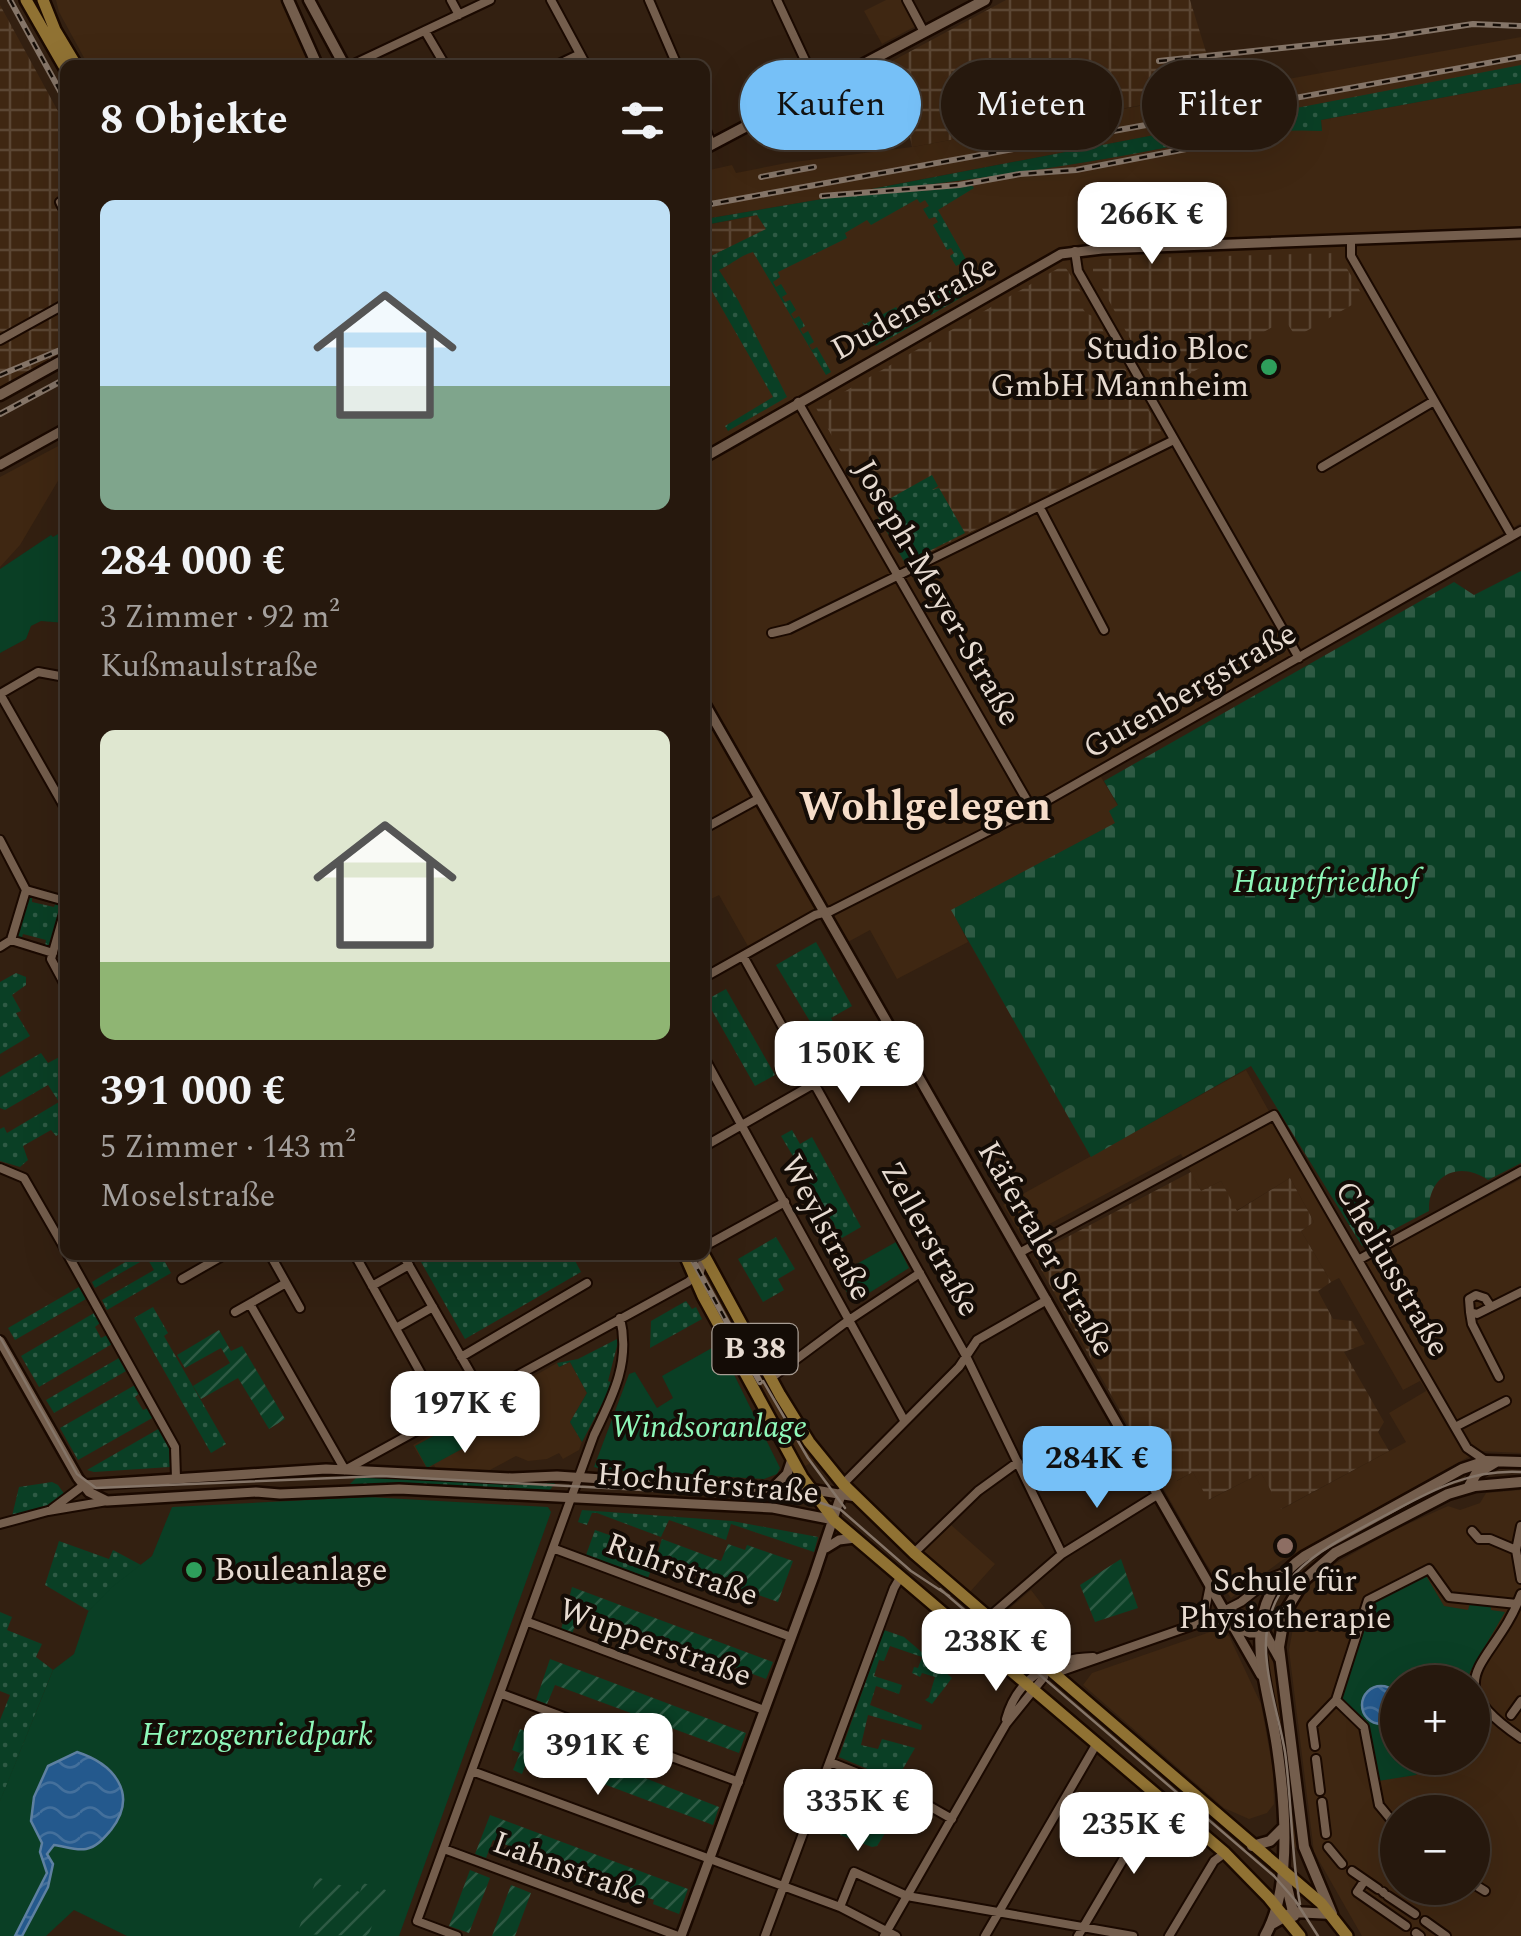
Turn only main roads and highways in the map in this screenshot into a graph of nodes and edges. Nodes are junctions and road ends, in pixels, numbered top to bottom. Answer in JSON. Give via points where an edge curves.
{"nodes":[{"id":1,"x":26,"y":0,"type":"edge"},
{"id":2,"x":43,"y":0,"type":"edge"},
{"id":3,"x":288,"y":0,"type":"edge"},
{"id":4,"x":309,"y":0,"type":"edge"},
{"id":5,"x":985,"y":0,"type":"edge"},
{"id":6,"x":60,"y":60,"type":"edge"},
{"id":7,"x":73,"y":60,"type":"edge"},
{"id":8,"x":315,"y":60,"type":"edge"},
{"id":9,"x":341,"y":60,"type":"edge"},
{"id":10,"x":710,"y":145,"type":"edge"},
{"id":11,"x":60,"y":362,"type":"edge"},
{"id":12,"x":0,"y":395,"type":"edge"},
{"id":13,"x":687,"y":1260,"type":"edge"},
{"id":14,"x":707,"y":1260,"type":"edge"},
{"id":15,"x":1492,"y":1460,"type":"junction"},
{"id":16,"x":1521,"y":1462,"type":"edge"},
{"id":17,"x":1521,"y":1482,"type":"edge"},
{"id":18,"x":1468,"y":1488,"type":"junction"},
{"id":19,"x":1282,"y":1829,"type":"junction"},
{"id":20,"x":1252,"y":1846,"type":"junction"},
{"id":21,"x":1284,"y":1873,"type":"junction"},
{"id":22,"x":1284,"y":1911,"type":"junction"},
{"id":23,"x":1332,"y":1914,"type":"junction"},
{"id":24,"x":1298,"y":1934,"type":"edge"},
{"id":25,"x":1265,"y":1936,"type":"edge"},
{"id":26,"x":1346,"y":1936,"type":"edge"}],
"edges":[{"from":1,"to":6,"type":"main road"},
{"from":2,"to":7,"type":"main road"},
{"from":3,"to":8,"type":"main road"},
{"from":4,"to":9,"type":"main road"},
{"from":5,"to":10,"type":"main road"},
{"from":11,"to":12,"type":"main road"},
{"from":13,"to":22,"type":"main road","number":"B 38","via":[[792,1459],[834,1520]]},
{"from":14,"to":20,"type":"main road","number":"B 38","via":[[842,1489]]},
{"from":15,"to":16,"type":"main road"},
{"from":15,"to":18,"type":"main road"},
{"from":15,"to":19,"type":"main road","name":"Käfertaler Straße","via":[[1462,1468],[1284,1573],[1266,1605],[1262,1630]]},
{"from":17,"to":18,"type":"main road"},
{"from":18,"to":23,"type":"main road","via":[[1320,1563],[1294,1595],[1281,1627],[1304,1848]]},
{"from":19,"to":20,"type":"main road"},
{"from":19,"to":21,"type":"main road","name":"Käfertaler Straße"},
{"from":20,"to":21,"type":"main road","number":"B 38"},
{"from":21,"to":22,"type":"main road"},
{"from":21,"to":22,"type":"main road","name":"Käfertaler Straße"},
{"from":21,"to":23,"type":"main road","number":"B 38"},
{"from":22,"to":23,"type":"main road"},
{"from":22,"to":24,"type":"main road","number":"B 38"},
{"from":22,"to":25,"type":"main road","name":"Käfertaler Straße"},
{"from":23,"to":26,"type":"main road","number":"B 38"}]}
